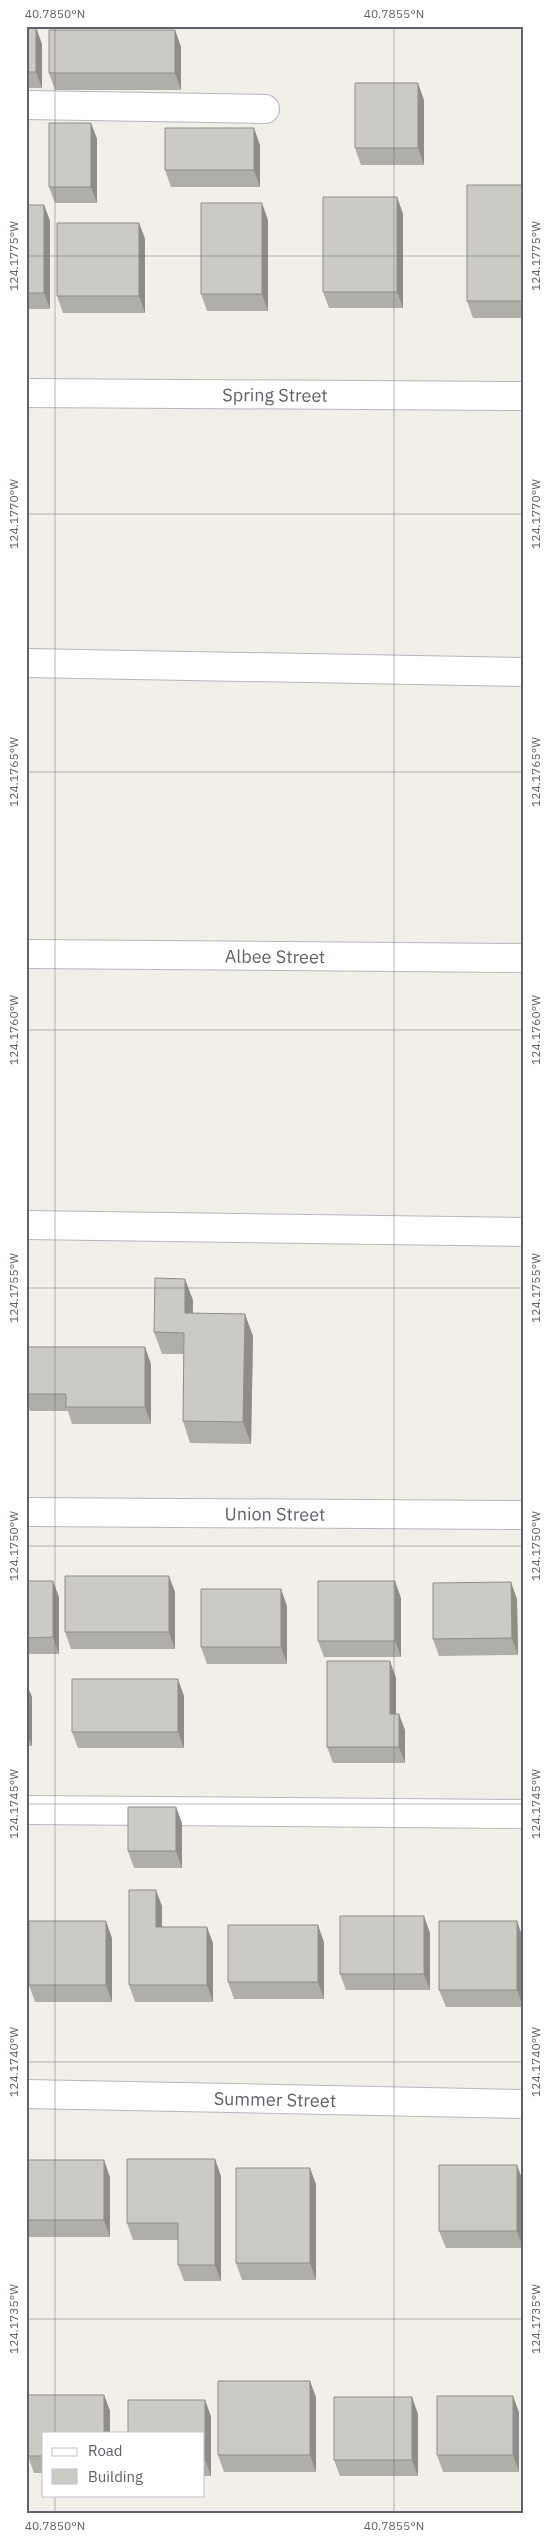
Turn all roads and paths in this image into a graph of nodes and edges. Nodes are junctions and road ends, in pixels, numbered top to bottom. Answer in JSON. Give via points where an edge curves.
{"nodes":[{"id":1,"x":26,"y":105,"type":"edge"},
{"id":2,"x":265,"y":109,"type":"dead end"},
{"id":3,"x":26,"y":393,"type":"edge"},
{"id":4,"x":524,"y":396,"type":"edge"},
{"id":5,"x":26,"y":663,"type":"edge"},
{"id":6,"x":524,"y":672,"type":"edge"},
{"id":7,"x":26,"y":954,"type":"edge"},
{"id":8,"x":524,"y":958,"type":"edge"},
{"id":9,"x":26,"y":1225,"type":"edge"},
{"id":10,"x":524,"y":1232,"type":"edge"},
{"id":11,"x":26,"y":1512,"type":"edge"},
{"id":12,"x":524,"y":1515,"type":"edge"},
{"id":13,"x":26,"y":1810,"type":"edge"},
{"id":14,"x":524,"y":1814,"type":"edge"},
{"id":15,"x":26,"y":2094,"type":"edge"},
{"id":16,"x":524,"y":2104,"type":"edge"}],
"edges":[{"from":1,"to":2,"type":"street"},
{"from":3,"to":4,"type":"street","name":"Spring Street"},
{"from":5,"to":6,"type":"street"},
{"from":7,"to":8,"type":"street","name":"Albee Street"},
{"from":9,"to":10,"type":"street"},
{"from":11,"to":12,"type":"street","name":"Union Street"},
{"from":13,"to":14,"type":"street"},
{"from":15,"to":16,"type":"street","name":"Summer Street"}]}
